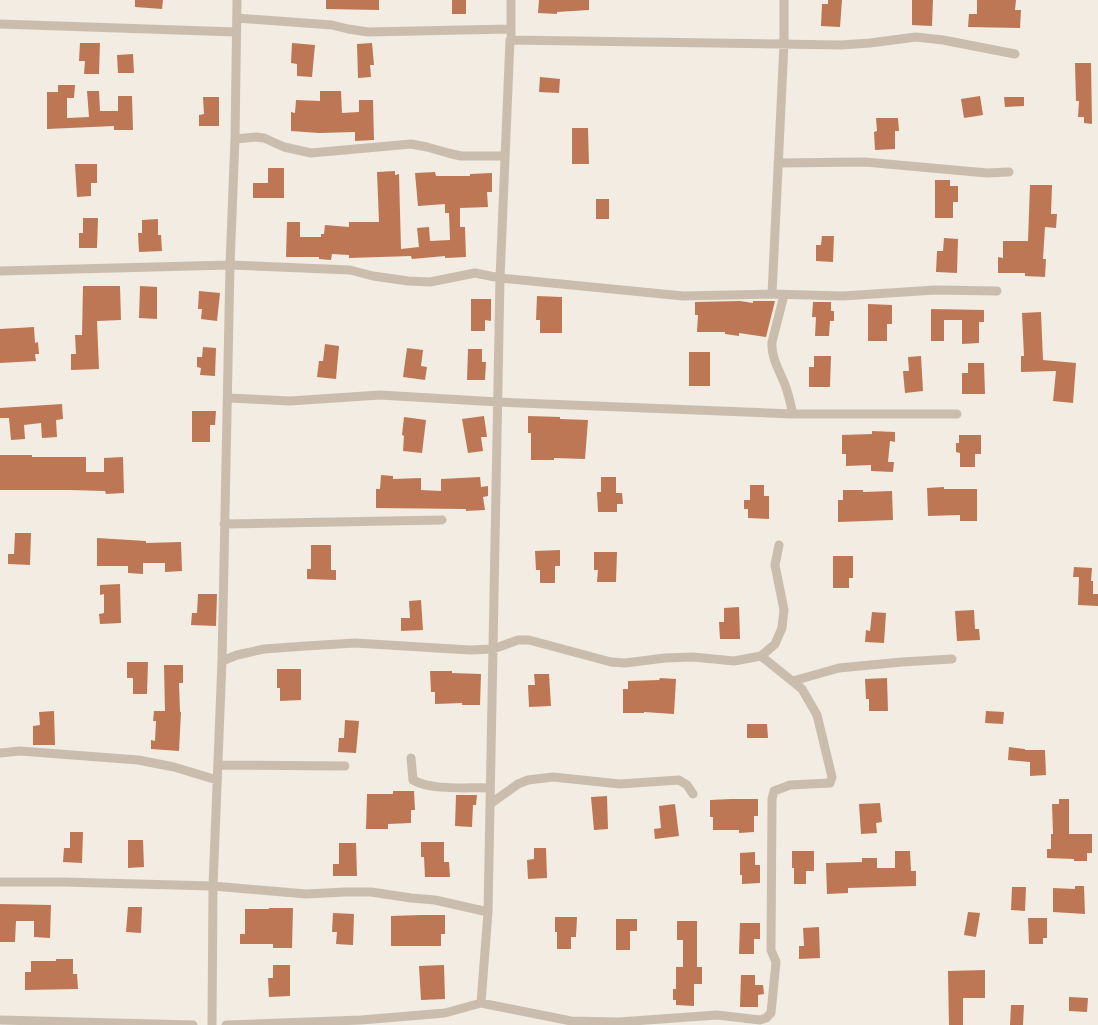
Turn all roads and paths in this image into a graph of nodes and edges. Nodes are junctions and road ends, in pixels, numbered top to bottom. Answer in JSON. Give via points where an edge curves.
{"nodes":[{"id":1,"x":237,"y":0,"type":"edge"},
{"id":2,"x":511,"y":0,"type":"edge"},
{"id":3,"x":784,"y":0,"type":"edge"},
{"id":4,"x":237,"y":18,"type":"junction"},
{"id":5,"x":0,"y":24,"type":"edge"},
{"id":6,"x":511,"y":29,"type":"junction"},
{"id":7,"x":236,"y":32,"type":"junction"},
{"id":8,"x":510,"y":40,"type":"junction"},
{"id":9,"x":784,"y":44,"type":"junction"},
{"id":10,"x":1015,"y":54,"type":"dead end"},
{"id":11,"x":235,"y":139,"type":"junction"},
{"id":12,"x":505,"y":156,"type":"junction"},
{"id":13,"x":778,"y":163,"type":"junction"},
{"id":14,"x":1009,"y":172,"type":"dead end"},
{"id":15,"x":230,"y":265,"type":"junction"},
{"id":16,"x":0,"y":271,"type":"edge"},
{"id":17,"x":500,"y":278,"type":"junction"},
{"id":18,"x":998,"y":291,"type":"dead end"},
{"id":19,"x":772,"y":294,"type":"junction"},
{"id":20,"x":784,"y":295,"type":"junction"},
{"id":21,"x":228,"y":398,"type":"junction"},
{"id":22,"x":498,"y":402,"type":"junction"},
{"id":23,"x":793,"y":414,"type":"junction"},
{"id":24,"x":957,"y":414,"type":"dead end"},
{"id":25,"x":442,"y":520,"type":"dead end"},
{"id":26,"x":224,"y":524,"type":"junction"},
{"id":27,"x":779,"y":545,"type":"dead end"},
{"id":28,"x":493,"y":649,"type":"junction"},
{"id":29,"x":761,"y":656,"type":"junction"},
{"id":30,"x":952,"y":659,"type":"dead end"},
{"id":31,"x":222,"y":660,"type":"junction"},
{"id":32,"x":793,"y":681,"type":"junction"},
{"id":33,"x":0,"y":753,"type":"edge"},
{"id":34,"x":411,"y":758,"type":"dead end"},
{"id":35,"x":218,"y":765,"type":"junction"},
{"id":36,"x":345,"y":766,"type":"dead end"},
{"id":37,"x":217,"y":780,"type":"junction"},
{"id":38,"x":490,"y":788,"type":"junction"},
{"id":39,"x":693,"y":794,"type":"dead end"},
{"id":40,"x":490,"y":804,"type":"junction"},
{"id":41,"x":0,"y":882,"type":"edge"},
{"id":42,"x":213,"y":886,"type":"junction"},
{"id":43,"x":488,"y":912,"type":"junction"},
{"id":44,"x":481,"y":1004,"type":"junction"},
{"id":45,"x":0,"y":1020,"type":"edge"},
{"id":46,"x":193,"y":1025,"type":"edge"},
{"id":47,"x":212,"y":1025,"type":"edge"},
{"id":48,"x":226,"y":1025,"type":"edge"}],
"edges":[{"from":1,"to":4,"type":"street"},
{"from":2,"to":6,"type":"street"},
{"from":3,"to":9,"type":"street"},
{"from":4,"to":6,"type":"street","via":[[332,25],[368,32]]},
{"from":4,"to":7,"type":"street"},
{"from":5,"to":7,"type":"street"},
{"from":6,"to":8,"type":"street"},
{"from":7,"to":11,"type":"street"},
{"from":8,"to":9,"type":"street"},
{"from":8,"to":12,"type":"street"},
{"from":9,"to":10,"type":"street","via":[[841,45],[916,37]]},
{"from":9,"to":13,"type":"street"},
{"from":11,"to":12,"type":"street","via":[[264,138],[310,153],[411,144],[461,156]]},
{"from":11,"to":15,"type":"street"},
{"from":12,"to":17,"type":"street"},
{"from":13,"to":14,"type":"street","via":[[865,162]]},
{"from":13,"to":19,"type":"street"},
{"from":15,"to":16,"type":"street"},
{"from":15,"to":17,"type":"street","via":[[350,270],[408,281],[430,282],[475,273]]},
{"from":15,"to":21,"type":"street"},
{"from":17,"to":19,"type":"street","via":[[683,296]]},
{"from":17,"to":22,"type":"street"},
{"from":18,"to":20,"type":"street"},
{"from":19,"to":20,"type":"street"},
{"from":20,"to":23,"type":"street","via":[[772,349]]},
{"from":21,"to":22,"type":"street","via":[[290,401],[380,395]]},
{"from":21,"to":26,"type":"street"},
{"from":22,"to":23,"type":"street"},
{"from":22,"to":28,"type":"street"},
{"from":23,"to":24,"type":"street"},
{"from":25,"to":26,"type":"street"},
{"from":26,"to":31,"type":"street"},
{"from":27,"to":29,"type":"street","via":[[775,565],[784,610],[782,628],[775,644]]},
{"from":28,"to":29,"type":"street","via":[[529,640],[625,663],[665,657],[734,660]]},
{"from":28,"to":31,"type":"street","via":[[356,643],[264,649]]},
{"from":28,"to":38,"type":"street"},
{"from":29,"to":32,"type":"street"},
{"from":30,"to":32,"type":"street","via":[[839,668]]},
{"from":31,"to":35,"type":"street"},
{"from":32,"to":44,"type":"street","via":[[817,715],[832,777],[830,783],[790,785],[774,791],[771,950],[776,962],[771,1013],[760,1020],[717,1015],[571,1021]]},
{"from":33,"to":37,"type":"street","via":[[20,751],[138,760]]},
{"from":34,"to":38,"type":"street","via":[[413,780],[421,784]]},
{"from":35,"to":36,"type":"street"},
{"from":35,"to":37,"type":"street"},
{"from":37,"to":42,"type":"street"},
{"from":38,"to":40,"type":"street"},
{"from":39,"to":40,"type":"street","via":[[679,780],[620,784],[553,777],[518,784]]},
{"from":40,"to":43,"type":"street"},
{"from":41,"to":42,"type":"street"},
{"from":42,"to":43,"type":"street","via":[[306,894],[371,892]]},
{"from":42,"to":47,"type":"street"},
{"from":43,"to":44,"type":"street"},
{"from":44,"to":48,"type":"street","via":[[445,1013],[361,1020]]},
{"from":45,"to":46,"type":"street"}]}
